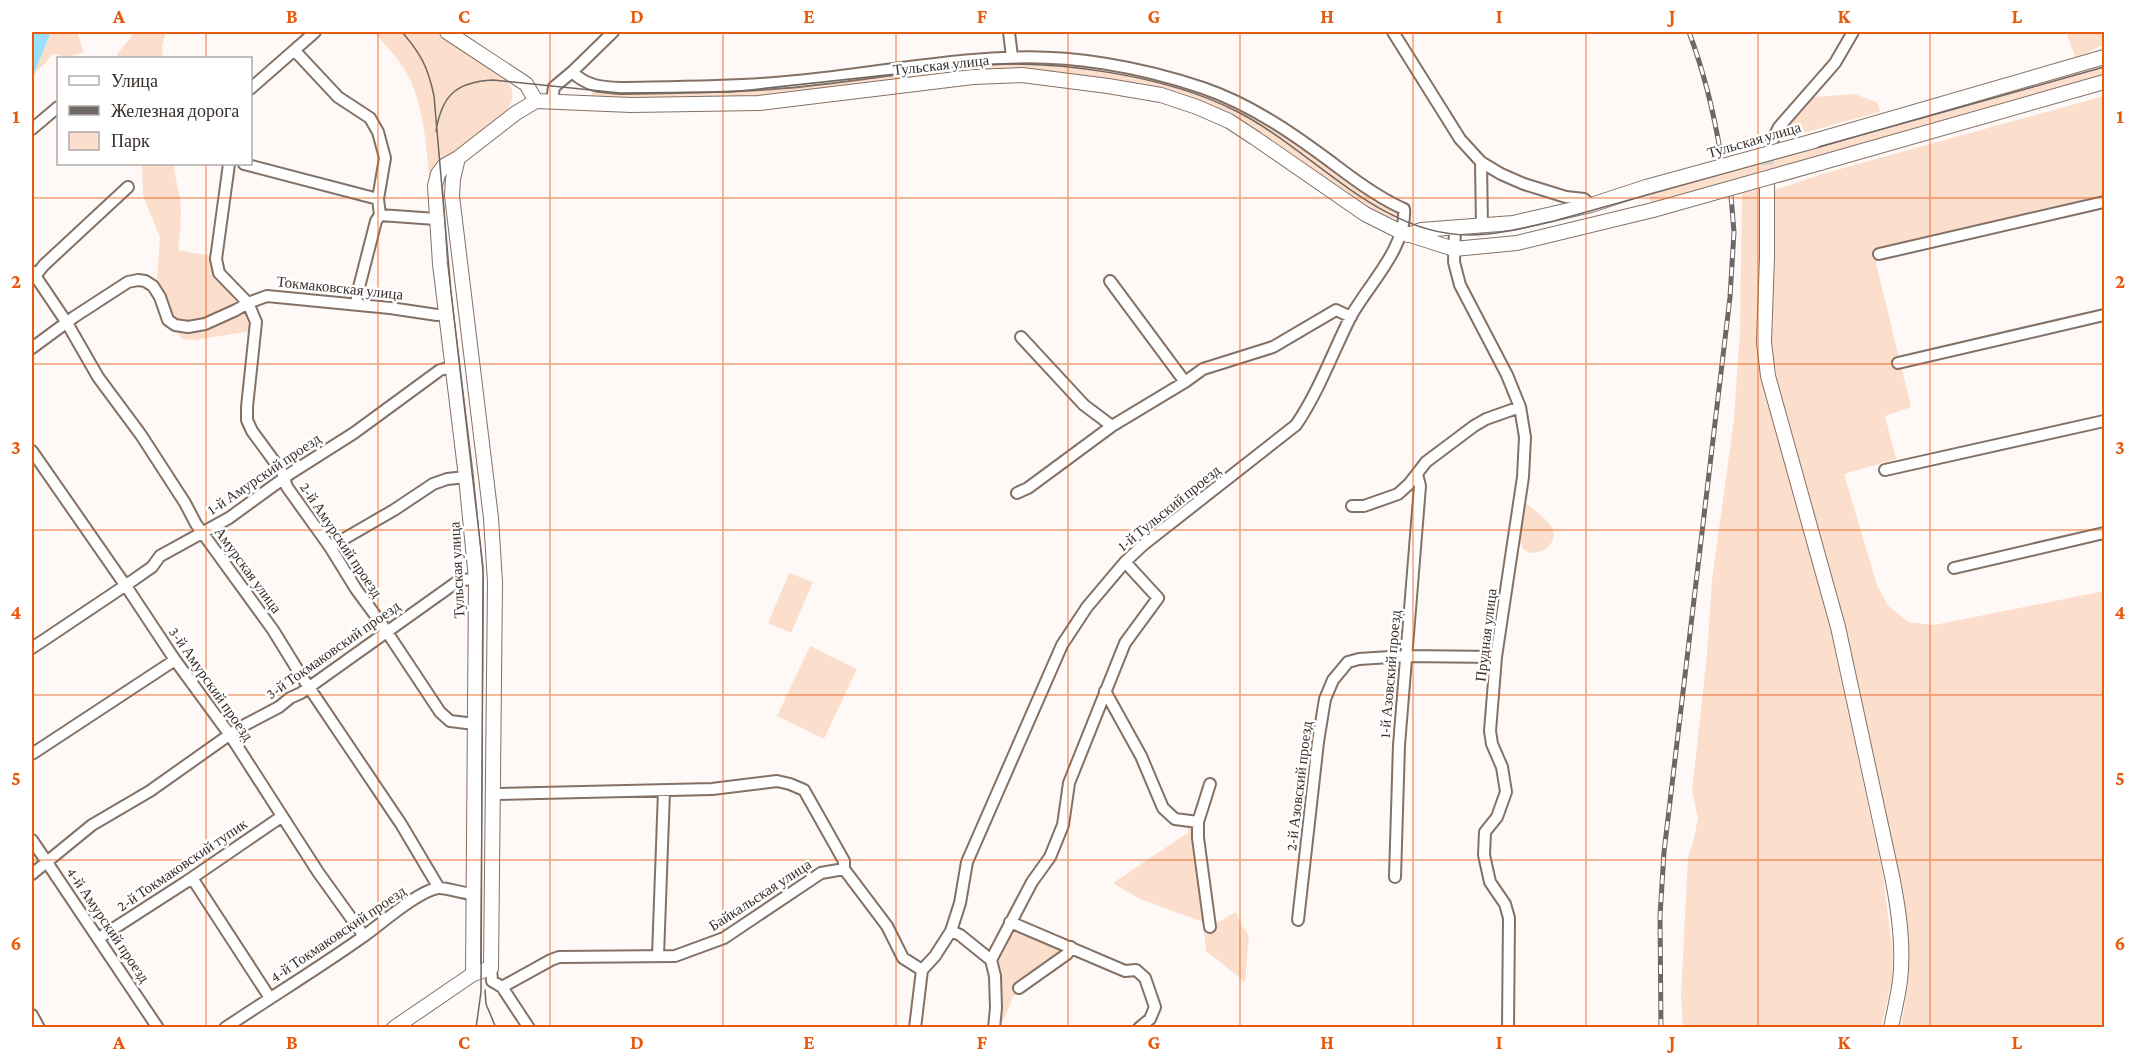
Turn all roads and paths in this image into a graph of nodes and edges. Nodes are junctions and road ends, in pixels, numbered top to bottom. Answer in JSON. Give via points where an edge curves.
{"nodes":[{"id":1,"x":315,"y":32,"type":"edge"},
{"id":2,"x":447,"y":32,"type":"edge"},
{"id":3,"x":613,"y":32,"type":"edge"},
{"id":4,"x":1009,"y":32,"type":"edge"},
{"id":5,"x":1393,"y":32,"type":"edge"},
{"id":6,"x":1853,"y":32,"type":"edge"},
{"id":7,"x":462,"y":36,"type":"edge"},
{"id":8,"x":295,"y":51,"type":"junction"},
{"id":9,"x":1012,"y":57,"type":"junction"},
{"id":10,"x":2104,"y":57,"type":"edge"},
{"id":11,"x":572,"y":72,"type":"junction"},
{"id":12,"x":2104,"y":82,"type":"edge"},
{"id":13,"x":252,"y":87,"type":"edge"},
{"id":14,"x":536,"y":100,"type":"junction"},
{"id":15,"x":552,"y":101,"type":"junction"},
{"id":16,"x":57,"y":108,"type":"edge"},
{"id":17,"x":32,"y":129,"type":"edge"},
{"id":18,"x":1772,"y":141,"type":"tunnel mouth"},
{"id":19,"x":458,"y":158,"type":"junction"},
{"id":20,"x":1481,"y":162,"type":"junction"},
{"id":21,"x":229,"y":165,"type":"edge"},
{"id":22,"x":248,"y":165,"type":"edge"},
{"id":23,"x":1767,"y":186,"type":"tunnel mouth"},
{"id":24,"x":128,"y":187,"type":"dead end"},
{"id":25,"x":378,"y":199,"type":"junction"},
{"id":26,"x":2104,"y":201,"type":"edge"},
{"id":27,"x":1591,"y":204,"type":"junction"},
{"id":28,"x":380,"y":215,"type":"junction"},
{"id":29,"x":436,"y":219,"type":"junction"},
{"id":30,"x":1455,"y":227,"type":"junction"},
{"id":31,"x":1482,"y":227,"type":"junction"},
{"id":32,"x":1404,"y":234,"type":"junction"},
{"id":33,"x":1455,"y":249,"type":"junction"},
{"id":34,"x":1879,"y":254,"type":"dead end"},
{"id":35,"x":34,"y":273,"type":"edge"},
{"id":36,"x":1110,"y":281,"type":"dead end"},
{"id":37,"x":248,"y":303,"type":"junction"},
{"id":38,"x":357,"y":305,"type":"junction"},
{"id":39,"x":447,"y":314,"type":"junction"},
{"id":40,"x":2104,"y":315,"type":"edge"},
{"id":41,"x":1351,"y":317,"type":"junction"},
{"id":42,"x":67,"y":323,"type":"junction"},
{"id":43,"x":1021,"y":337,"type":"dead end"},
{"id":44,"x":32,"y":348,"type":"edge"},
{"id":45,"x":1898,"y":363,"type":"dead end"},
{"id":46,"x":453,"y":367,"type":"junction"},
{"id":47,"x":1185,"y":382,"type":"junction"},
{"id":48,"x":1520,"y":407,"type":"junction"},
{"id":49,"x":2104,"y":421,"type":"edge"},
{"id":50,"x":1112,"y":426,"type":"junction"},
{"id":51,"x":33,"y":458,"type":"edge"},
{"id":52,"x":1885,"y":470,"type":"dead end"},
{"id":53,"x":1417,"y":474,"type":"junction"},
{"id":54,"x":466,"y":477,"type":"junction"},
{"id":55,"x":283,"y":478,"type":"junction"},
{"id":56,"x":1017,"y":493,"type":"dead end"},
{"id":57,"x":1352,"y":506,"type":"dead end"},
{"id":58,"x":202,"y":532,"type":"junction"},
{"id":59,"x":2104,"y":533,"type":"edge"},
{"id":60,"x":330,"y":547,"type":"junction"},
{"id":61,"x":1125,"y":562,"type":"junction"},
{"id":62,"x":1954,"y":568,"type":"dead end"},
{"id":63,"x":476,"y":579,"type":"junction"},
{"id":64,"x":124,"y":584,"type":"junction"},
{"id":65,"x":386,"y":632,"type":"junction"},
{"id":66,"x":32,"y":648,"type":"edge"},
{"id":67,"x":1406,"y":656,"type":"junction"},
{"id":68,"x":1496,"y":657,"type":"junction"},
{"id":69,"x":175,"y":660,"type":"junction"},
{"id":70,"x":309,"y":687,"type":"junction"},
{"id":71,"x":1105,"y":692,"type":"junction"},
{"id":72,"x":475,"y":724,"type":"junction"},
{"id":73,"x":230,"y":735,"type":"junction"},
{"id":74,"x":32,"y":754,"type":"edge"},
{"id":75,"x":1210,"y":784,"type":"dead end"},
{"id":76,"x":664,"y":791,"type":"junction"},
{"id":77,"x":494,"y":794,"type":"junction"},
{"id":78,"x":281,"y":817,"type":"junction"},
{"id":79,"x":1198,"y":822,"type":"junction"},
{"id":80,"x":32,"y":840,"type":"edge"},
{"id":81,"x":48,"y":862,"type":"junction"},
{"id":82,"x":844,"y":869,"type":"junction"},
{"id":83,"x":32,"y":874,"type":"edge"},
{"id":84,"x":1395,"y":877,"type":"dead end"},
{"id":85,"x":192,"y":878,"type":"junction"},
{"id":86,"x":439,"y":888,"type":"junction"},
{"id":87,"x":474,"y":894,"type":"junction"},
{"id":88,"x":1298,"y":920,"type":"dead end"},
{"id":89,"x":1010,"y":922,"type":"junction"},
{"id":90,"x":1210,"y":927,"type":"dead end"},
{"id":91,"x":951,"y":932,"type":"junction"},
{"id":92,"x":364,"y":936,"type":"junction"},
{"id":93,"x":99,"y":938,"type":"junction"},
{"id":94,"x":1071,"y":947,"type":"junction"},
{"id":95,"x":657,"y":956,"type":"junction"},
{"id":96,"x":991,"y":960,"type":"junction"},
{"id":97,"x":491,"y":968,"type":"junction"},
{"id":98,"x":922,"y":970,"type":"junction"},
{"id":99,"x":473,"y":974,"type":"junction"},
{"id":100,"x":502,"y":987,"type":"junction"},
{"id":101,"x":1019,"y":988,"type":"dead end"},
{"id":102,"x":270,"y":998,"type":"junction"},
{"id":103,"x":32,"y":1015,"type":"edge"},
{"id":104,"x":39,"y":1028,"type":"edge"},
{"id":105,"x":158,"y":1028,"type":"edge"},
{"id":106,"x":225,"y":1028,"type":"edge"},
{"id":107,"x":394,"y":1028,"type":"edge"},
{"id":108,"x":529,"y":1028,"type":"edge"},
{"id":109,"x":915,"y":1028,"type":"edge"},
{"id":110,"x":994,"y":1028,"type":"edge"},
{"id":111,"x":1139,"y":1028,"type":"edge"},
{"id":112,"x":1508,"y":1028,"type":"edge"},
{"id":113,"x":1891,"y":1028,"type":"edge"}],
"edges":[{"from":1,"to":8,"type":"street"},
{"from":2,"to":7,"type":"street"},
{"from":3,"to":11,"type":"street"},
{"from":4,"to":9,"type":"street"},
{"from":5,"to":20,"type":"street","via":[[1460,139]]},
{"from":6,"to":18,"type":"street","via":[[1835,63],[1779,127]]},
{"from":7,"to":14,"type":"street","via":[[526,84]]},
{"from":8,"to":13,"type":"street"},
{"from":8,"to":25,"type":"street","via":[[338,97],[373,123],[385,158]]},
{"from":9,"to":11,"type":"street","via":[[774,83],[595,87]]},
{"from":9,"to":32,"type":"street","via":[[1110,65],[1170,78],[1238,102],[1404,209]]},
{"from":10,"to":27,"type":"street","name":"Тульская улица","bridge":true},
{"from":11,"to":15,"type":"street","via":[[554,87]]},
{"from":12,"to":33,"type":"street","name":"Тульская улица","bridge":true,"via":[[1558,235]]},
{"from":14,"to":15,"type":"street","name":"Тульская улица"},
{"from":14,"to":19,"type":"street","name":"Тульская улица"},
{"from":15,"to":32,"type":"street","name":"Тульская улица","via":[[631,105],[759,103],[1006,75],[1108,86],[1161,95],[1229,121],[1365,214]]},
{"from":16,"to":17,"type":"street"},
{"from":19,"to":29,"type":"street","name":"Тульская улица","via":[[438,174]]},
{"from":19,"to":77,"type":"street","via":[[452,196],[491,518],[495,582]]},
{"from":20,"to":27,"type":"street","via":[[1524,184]]},
{"from":20,"to":31,"type":"street"},
{"from":21,"to":37,"type":"street","via":[[216,259],[219,273]]},
{"from":22,"to":25,"type":"street"},
{"from":23,"to":113,"type":"street","via":[[1764,342],[1768,376],[1838,627],[1897,899],[1902,953]]},
{"from":24,"to":35,"type":"street"},
{"from":25,"to":28,"type":"street"},
{"from":26,"to":34,"type":"street"},
{"from":27,"to":31,"type":"street","name":"Тульская улица"},
{"from":28,"to":29,"type":"street"},
{"from":28,"to":38,"type":"street"},
{"from":29,"to":39,"type":"street","name":"Тульская улица"},
{"from":30,"to":31,"type":"street","name":"Тульская улица"},
{"from":30,"to":32,"type":"street","name":"Тульская улица"},
{"from":30,"to":33,"type":"street","name":"Прудная улица"},
{"from":32,"to":33,"type":"street","name":"Тульская улица"},
{"from":32,"to":41,"type":"street","name":"1-й Тульский проезд"},
{"from":33,"to":48,"type":"street","name":"Прудная улица","via":[[1460,285]]},
{"from":35,"to":42,"type":"street","name":"Амурская улица"},
{"from":36,"to":47,"type":"street"},
{"from":37,"to":38,"type":"street","name":"Токмаковская улица","via":[[267,296]]},
{"from":37,"to":42,"type":"street","name":"Токмаковская улица","via":[[205,324],[175,325],[168,320],[153,286],[138,280],[128,282]]},
{"from":37,"to":55,"type":"street","name":"2-й Амурский проезд","via":[[256,322],[247,420]]},
{"from":38,"to":39,"type":"street","name":"Токмаковская улица"},
{"from":39,"to":46,"type":"street","name":"Тульская улица"},
{"from":40,"to":45,"type":"street"},
{"from":41,"to":47,"type":"street","via":[[1336,310],[1273,347],[1203,369]]},
{"from":41,"to":61,"type":"street","name":"1-й Тульский проезд","via":[[1296,425]]},
{"from":42,"to":44,"type":"street","name":"Токмаковская улица"},
{"from":42,"to":58,"type":"street","name":"Амурская улица","via":[[98,377],[141,435]]},
{"from":43,"to":50,"type":"street","via":[[1084,405]]},
{"from":46,"to":54,"type":"street","name":"Тульская улица"},
{"from":46,"to":55,"type":"street","name":"1-й Амурский проезд","via":[[440,370],[354,433]]},
{"from":47,"to":50,"type":"street"},
{"from":48,"to":53,"type":"street","via":[[1474,426],[1426,462]]},
{"from":48,"to":68,"type":"street","name":"Прудная улица","via":[[1525,437],[1523,477]]},
{"from":49,"to":52,"type":"street"},
{"from":50,"to":56,"type":"street"},
{"from":51,"to":64,"type":"street","name":"3-й Амурский проезд"},
{"from":53,"to":57,"type":"street","via":[[1398,494],[1364,506]]},
{"from":53,"to":67,"type":"street","name":"1-й Азовский проезд","via":[[1420,486]]},
{"from":54,"to":60,"type":"street","via":[[433,484]]},
{"from":54,"to":63,"type":"street","name":"Тульская улица"},
{"from":55,"to":58,"type":"street","name":"1-й Амурский проезд","via":[[230,518]]},
{"from":55,"to":60,"type":"street","name":"2-й Амурский проезд"},
{"from":58,"to":64,"type":"street","name":"1-й Амурский проезд","via":[[160,556],[152,567]]},
{"from":58,"to":70,"type":"street","name":"Амурская улица"},
{"from":59,"to":62,"type":"street"},
{"from":60,"to":65,"type":"street","name":"2-й Амурский проезд"},
{"from":61,"to":71,"type":"street","via":[[1158,598],[1125,643]]},
{"from":61,"to":91,"type":"street","name":"1-й Тульский проезд","via":[[1087,607],[1062,645],[967,862]]},
{"from":63,"to":65,"type":"street","name":"3-й Токмаковский проезд","via":[[460,580]]},
{"from":63,"to":72,"type":"street","name":"Тульская улица"},
{"from":64,"to":66,"type":"street","name":"1-й Амурский проезд"},
{"from":64,"to":69,"type":"street","name":"3-й Амурский проезд"},
{"from":65,"to":70,"type":"street","name":"3-й Токмаковский проезд"},
{"from":65,"to":72,"type":"street","name":"2-й Амурский проезд","via":[[440,712],[450,721]]},
{"from":67,"to":68,"type":"street"},
{"from":67,"to":84,"type":"street","name":"1-й Азовский проезд"},
{"from":67,"to":88,"type":"street","name":"2-й Азовский проезд","via":[[1348,662],[1333,680],[1325,699]]},
{"from":68,"to":112,"type":"street","name":"Прудная улица","via":[[1490,731],[1506,792],[1497,817],[1485,832],[1484,855],[1490,882],[1509,918]]},
{"from":69,"to":73,"type":"street","name":"3-й Амурский проезд"},
{"from":69,"to":74,"type":"street"},
{"from":70,"to":73,"type":"street","name":"3-й Токмаковский проезд"},
{"from":70,"to":86,"type":"street","name":"Амурская улица"},
{"from":71,"to":79,"type":"street","via":[[1141,756],[1163,807],[1176,819]]},
{"from":71,"to":89,"type":"street","via":[[1069,783],[1062,825],[1050,857]]},
{"from":72,"to":87,"type":"street","name":"Тульская улица"},
{"from":73,"to":78,"type":"street","name":"3-й Амурский проезд"},
{"from":73,"to":81,"type":"street","name":"3-й Токмаковский проезд","via":[[92,825]]},
{"from":75,"to":79,"type":"street"},
{"from":76,"to":77,"type":"street"},
{"from":76,"to":82,"type":"street","via":[[777,781],[804,790],[844,861]]},
{"from":76,"to":95,"type":"street"},
{"from":77,"to":97,"type":"street"},
{"from":78,"to":85,"type":"street","name":"2-й Токмаковский тупик"},
{"from":78,"to":92,"type":"street","name":"3-й Амурский проезд"},
{"from":79,"to":90,"type":"street"},
{"from":80,"to":81,"type":"street","name":"4-й Амурский проезд"},
{"from":81,"to":83,"type":"street","name":"3-й Токмаковский проезд"},
{"from":81,"to":93,"type":"street","name":"4-й Амурский проезд"},
{"from":82,"to":95,"type":"street","name":"Байкальская улица","via":[[821,873],[717,942],[675,956]]},
{"from":82,"to":98,"type":"street","via":[[887,926],[903,958]]},
{"from":85,"to":93,"type":"street","name":"2-й Токмаковский тупик"},
{"from":85,"to":102,"type":"street"},
{"from":86,"to":87,"type":"street"},
{"from":86,"to":92,"type":"street","name":"4-й Токмаковский проезд"},
{"from":87,"to":99,"type":"street","name":"Тульская улица"},
{"from":89,"to":94,"type":"street"},
{"from":89,"to":96,"type":"street"},
{"from":91,"to":96,"type":"street"},
{"from":91,"to":98,"type":"street","name":"1-й Тульский проезд"},
{"from":92,"to":102,"type":"street","name":"4-й Токмаковский проезд"},
{"from":93,"to":105,"type":"street","name":"4-й Амурский проезд"},
{"from":94,"to":101,"type":"street","via":[[1067,954]]},
{"from":94,"to":111,"type":"street","via":[[1125,971],[1136,970],[1145,978],[1155,1007],[1150,1019]]},
{"from":95,"to":100,"type":"street","name":"Байкальская улица","via":[[560,957]]},
{"from":96,"to":110,"type":"street","via":[[995,976]]},
{"from":97,"to":99,"type":"street"},
{"from":97,"to":100,"type":"street","via":[[492,981]]},
{"from":98,"to":109,"type":"street"},
{"from":99,"to":107,"type":"street"},
{"from":100,"to":108,"type":"street"},
{"from":102,"to":106,"type":"street","name":"4-й Токмаковский проезд"},
{"from":103,"to":104,"type":"street"}]}
